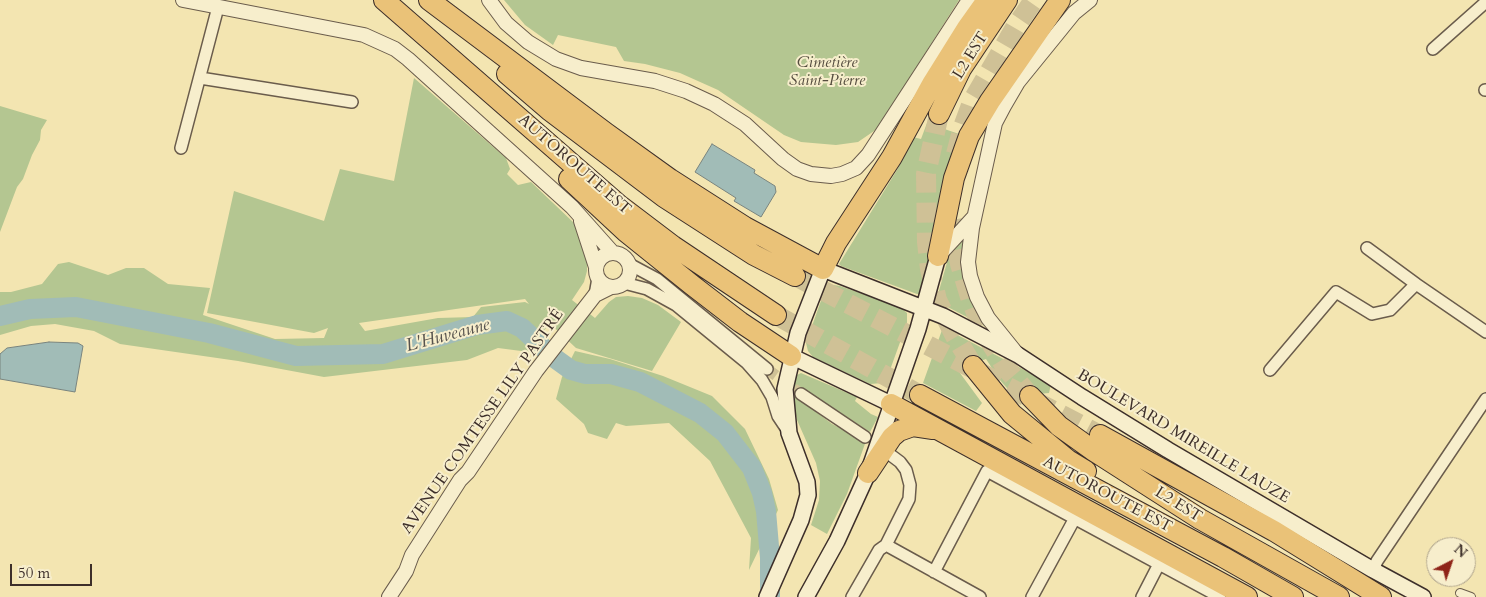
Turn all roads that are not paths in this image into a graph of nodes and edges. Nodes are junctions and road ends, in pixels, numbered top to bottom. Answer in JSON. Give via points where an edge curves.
{"nodes":[{"id":1,"x":182,"y":0,"type":"edge"},
{"id":2,"x":384,"y":0,"type":"edge"},
{"id":3,"x":422,"y":0,"type":"edge"},
{"id":4,"x":429,"y":0,"type":"edge"},
{"id":5,"x":489,"y":0,"type":"edge"},
{"id":6,"x":969,"y":0,"type":"edge"},
{"id":7,"x":987,"y":0,"type":"edge"},
{"id":8,"x":1007,"y":0,"type":"edge"},
{"id":9,"x":1060,"y":0,"type":"edge"},
{"id":10,"x":1090,"y":0,"type":"edge"},
{"id":11,"x":1486,"y":2,"type":"edge"},
{"id":12,"x":218,"y":7,"type":"junction"},
{"id":13,"x":432,"y":41,"type":"junction"},
{"id":14,"x":1433,"y":49,"type":"dead end"},
{"id":15,"x":200,"y":78,"type":"junction"},
{"id":16,"x":352,"y":102,"type":"dead end"},
{"id":17,"x":939,"y":114,"type":"tunnel mouth"},
{"id":18,"x":180,"y":148,"type":"dead end"},
{"id":19,"x":579,"y":216,"type":"junction"},
{"id":20,"x":975,"y":216,"type":"junction"},
{"id":21,"x":1367,"y":248,"type":"dead end"},
{"id":22,"x":613,"y":253,"type":"junction"},
{"id":23,"x":938,"y":256,"type":"junction"},
{"id":24,"x":629,"y":264,"type":"junction"},
{"id":25,"x":823,"y":269,"type":"junction"},
{"id":26,"x":597,"y":272,"type":"junction"},
{"id":27,"x":795,"y":276,"type":"tunnel mouth"},
{"id":28,"x":1416,"y":284,"type":"junction"},
{"id":29,"x":617,"y":285,"type":"junction"},
{"id":30,"x":595,"y":295,"type":"junction"},
{"id":31,"x":924,"y":309,"type":"junction"},
{"id":32,"x":776,"y":315,"type":"tunnel mouth"},
{"id":33,"x":1486,"y":332,"type":"edge"},
{"id":34,"x":1018,"y":355,"type":"junction"},
{"id":35,"x":791,"y":356,"type":"junction"},
{"id":36,"x":973,"y":366,"type":"tunnel mouth"},
{"id":37,"x":767,"y":369,"type":"tunnel mouth"},
{"id":38,"x":1270,"y":370,"type":"dead end"},
{"id":39,"x":801,"y":394,"type":"tunnel mouth"},
{"id":40,"x":920,"y":395,"type":"tunnel mouth"},
{"id":41,"x":1030,"y":396,"type":"tunnel mouth"},
{"id":42,"x":1486,"y":399,"type":"edge"},
{"id":43,"x":891,"y":404,"type":"junction"},
{"id":44,"x":941,"y":430,"type":"junction"},
{"id":45,"x":789,"y":432,"type":"junction"},
{"id":46,"x":1100,"y":435,"type":"tunnel mouth"},
{"id":47,"x":865,"y":437,"type":"dead end"},
{"id":48,"x":892,"y":456,"type":"dead end"},
{"id":49,"x":868,"y":473,"type":"junction"},
{"id":50,"x":1075,"y":518,"type":"junction"},
{"id":51,"x":886,"y":545,"type":"junction"},
{"id":52,"x":1223,"y":557,"type":"junction"},
{"id":53,"x":1159,"y":564,"type":"junction"},
{"id":54,"x":1373,"y":570,"type":"junction"},
{"id":55,"x":934,"y":572,"type":"junction"},
{"id":56,"x":1460,"y":593,"type":"dead end"},
{"id":57,"x":978,"y":596,"type":"edge"},
{"id":58,"x":390,"y":597,"type":"edge"},
{"id":59,"x":767,"y":597,"type":"edge"},
{"id":60,"x":806,"y":597,"type":"edge"},
{"id":61,"x":852,"y":597,"type":"edge"},
{"id":62,"x":1032,"y":597,"type":"edge"},
{"id":63,"x":1142,"y":597,"type":"edge"},
{"id":64,"x":1220,"y":597,"type":"edge"},
{"id":65,"x":1247,"y":597,"type":"edge"},
{"id":66,"x":1293,"y":597,"type":"edge"},
{"id":67,"x":1339,"y":597,"type":"edge"},
{"id":68,"x":1381,"y":597,"type":"edge"},
{"id":69,"x":1424,"y":597,"type":"edge"},
{"id":70,"x":1471,"y":597,"type":"edge"}],
"edges":[{"from":1,"to":12,"type":"street"},
{"from":2,"to":13,"type":"highway","name":"AUTOROUTE EST"},
{"from":3,"to":27,"type":"highway","name":"AUTOROUTE EST","via":[[549,110],[626,169],[754,255]]},
{"from":4,"to":25,"type":"highway","via":[[670,179],[745,227]]},
{"from":5,"to":6,"type":"street","via":[[506,23],[528,42],[556,59],[580,68],[655,81],[686,91],[745,124],[797,169],[831,176],[856,168],[868,155]]},
{"from":7,"to":25,"type":"highway","via":[[932,84],[892,158],[836,243]]},
{"from":8,"to":17,"type":"highway","name":"L2 EST","via":[[961,68]]},
{"from":9,"to":23,"type":"highway","via":[[990,101],[970,136],[954,178]]},
{"from":10,"to":20,"type":"street","via":[[1074,13],[1018,82],[1004,106],[995,123]]},
{"from":11,"to":14,"type":"street"},
{"from":12,"to":15,"type":"street"},
{"from":12,"to":19,"type":"street","via":[[364,35],[395,49]]},
{"from":13,"to":32,"type":"highway","name":"AUTOROUTE EST","via":[[619,205],[673,246]]},
{"from":13,"to":35,"type":"highway","via":[[626,232],[740,322]]},
{"from":15,"to":16,"type":"street"},
{"from":15,"to":18,"type":"street"},
{"from":19,"to":22,"type":"street"},
{"from":19,"to":26,"type":"street"},
{"from":20,"to":23,"type":"street"},
{"from":20,"to":34,"type":"street","via":[[969,247],[970,276],[988,318]]},
{"from":21,"to":28,"type":"street"},
{"from":22,"to":24,"type":"street","via":[[620,254]]},
{"from":22,"to":26,"type":"street","via":[[602,257]]},
{"from":23,"to":31,"type":"main road"},
{"from":24,"to":29,"type":"street","via":[[628,278]]},
{"from":24,"to":37,"type":"street","via":[[657,279]]},
{"from":25,"to":31,"type":"main road","name":"BOULEVARD MIREILLE LAUZE"},
{"from":25,"to":35,"type":"main road"},
{"from":26,"to":29,"type":"street","via":[[603,284]]},
{"from":26,"to":30,"type":"street"},
{"from":28,"to":33,"type":"street"},
{"from":28,"to":38,"type":"street","via":[[1390,310],[1372,314],[1336,292]]},
{"from":29,"to":30,"type":"street","name":"AVENUE COMTESSE LILY PASTRÉ"},
{"from":29,"to":45,"type":"street","via":[[646,289],[676,305],[747,363],[772,396],[778,416]]},
{"from":30,"to":58,"type":"street","name":"AVENUE COMTESSE LILY PASTRÉ","via":[[536,371],[455,488],[412,555]]},
{"from":31,"to":34,"type":"main road","name":"BOULEVARD MIREILLE LAUZE"},
{"from":31,"to":43,"type":"main road"},
{"from":34,"to":54,"type":"main road","name":"BOULEVARD MIREILLE LAUZE","via":[[1168,450]]},
{"from":35,"to":43,"type":"main road"},
{"from":35,"to":45,"type":"main road","via":[[785,389]]},
{"from":36,"to":52,"type":"highway","name":"L2 EST","via":[[1012,414],[1068,460]]},
{"from":39,"to":47,"type":"street"},
{"from":40,"to":52,"type":"highway","name":"AUTOROUTE EST"},
{"from":41,"to":67,"type":"highway","name":"L2 EST","via":[[1059,426],[1094,451],[1200,519]]},
{"from":42,"to":54,"type":"street"},
{"from":43,"to":44,"type":"highway"},
{"from":43,"to":49,"type":"main road"},
{"from":44,"to":49,"type":"highway","via":[[913,426],[899,431]]},
{"from":44,"to":65,"type":"highway"},
{"from":45,"to":59,"type":"main road","via":[[807,482],[808,495],[801,520]]},
{"from":46,"to":68,"type":"highway","via":[[1274,532]]},
{"from":48,"to":51,"type":"street","via":[[906,470],[911,492]]},
{"from":49,"to":60,"type":"main road","via":[[837,541]]},
{"from":50,"to":53,"type":"street"},
{"from":50,"to":55,"type":"street","via":[[987,471]]},
{"from":50,"to":62,"type":"street"},
{"from":51,"to":55,"type":"street"},
{"from":51,"to":61,"type":"street","via":[[878,550]]},
{"from":52,"to":66,"type":"highway","name":"AUTOROUTE EST"},
{"from":53,"to":63,"type":"street"},
{"from":53,"to":64,"type":"street"},
{"from":54,"to":69,"type":"main road","name":"BOULEVARD MIREILLE LAUZE"},
{"from":55,"to":57,"type":"street"},
{"from":56,"to":70,"type":"street"}]}
